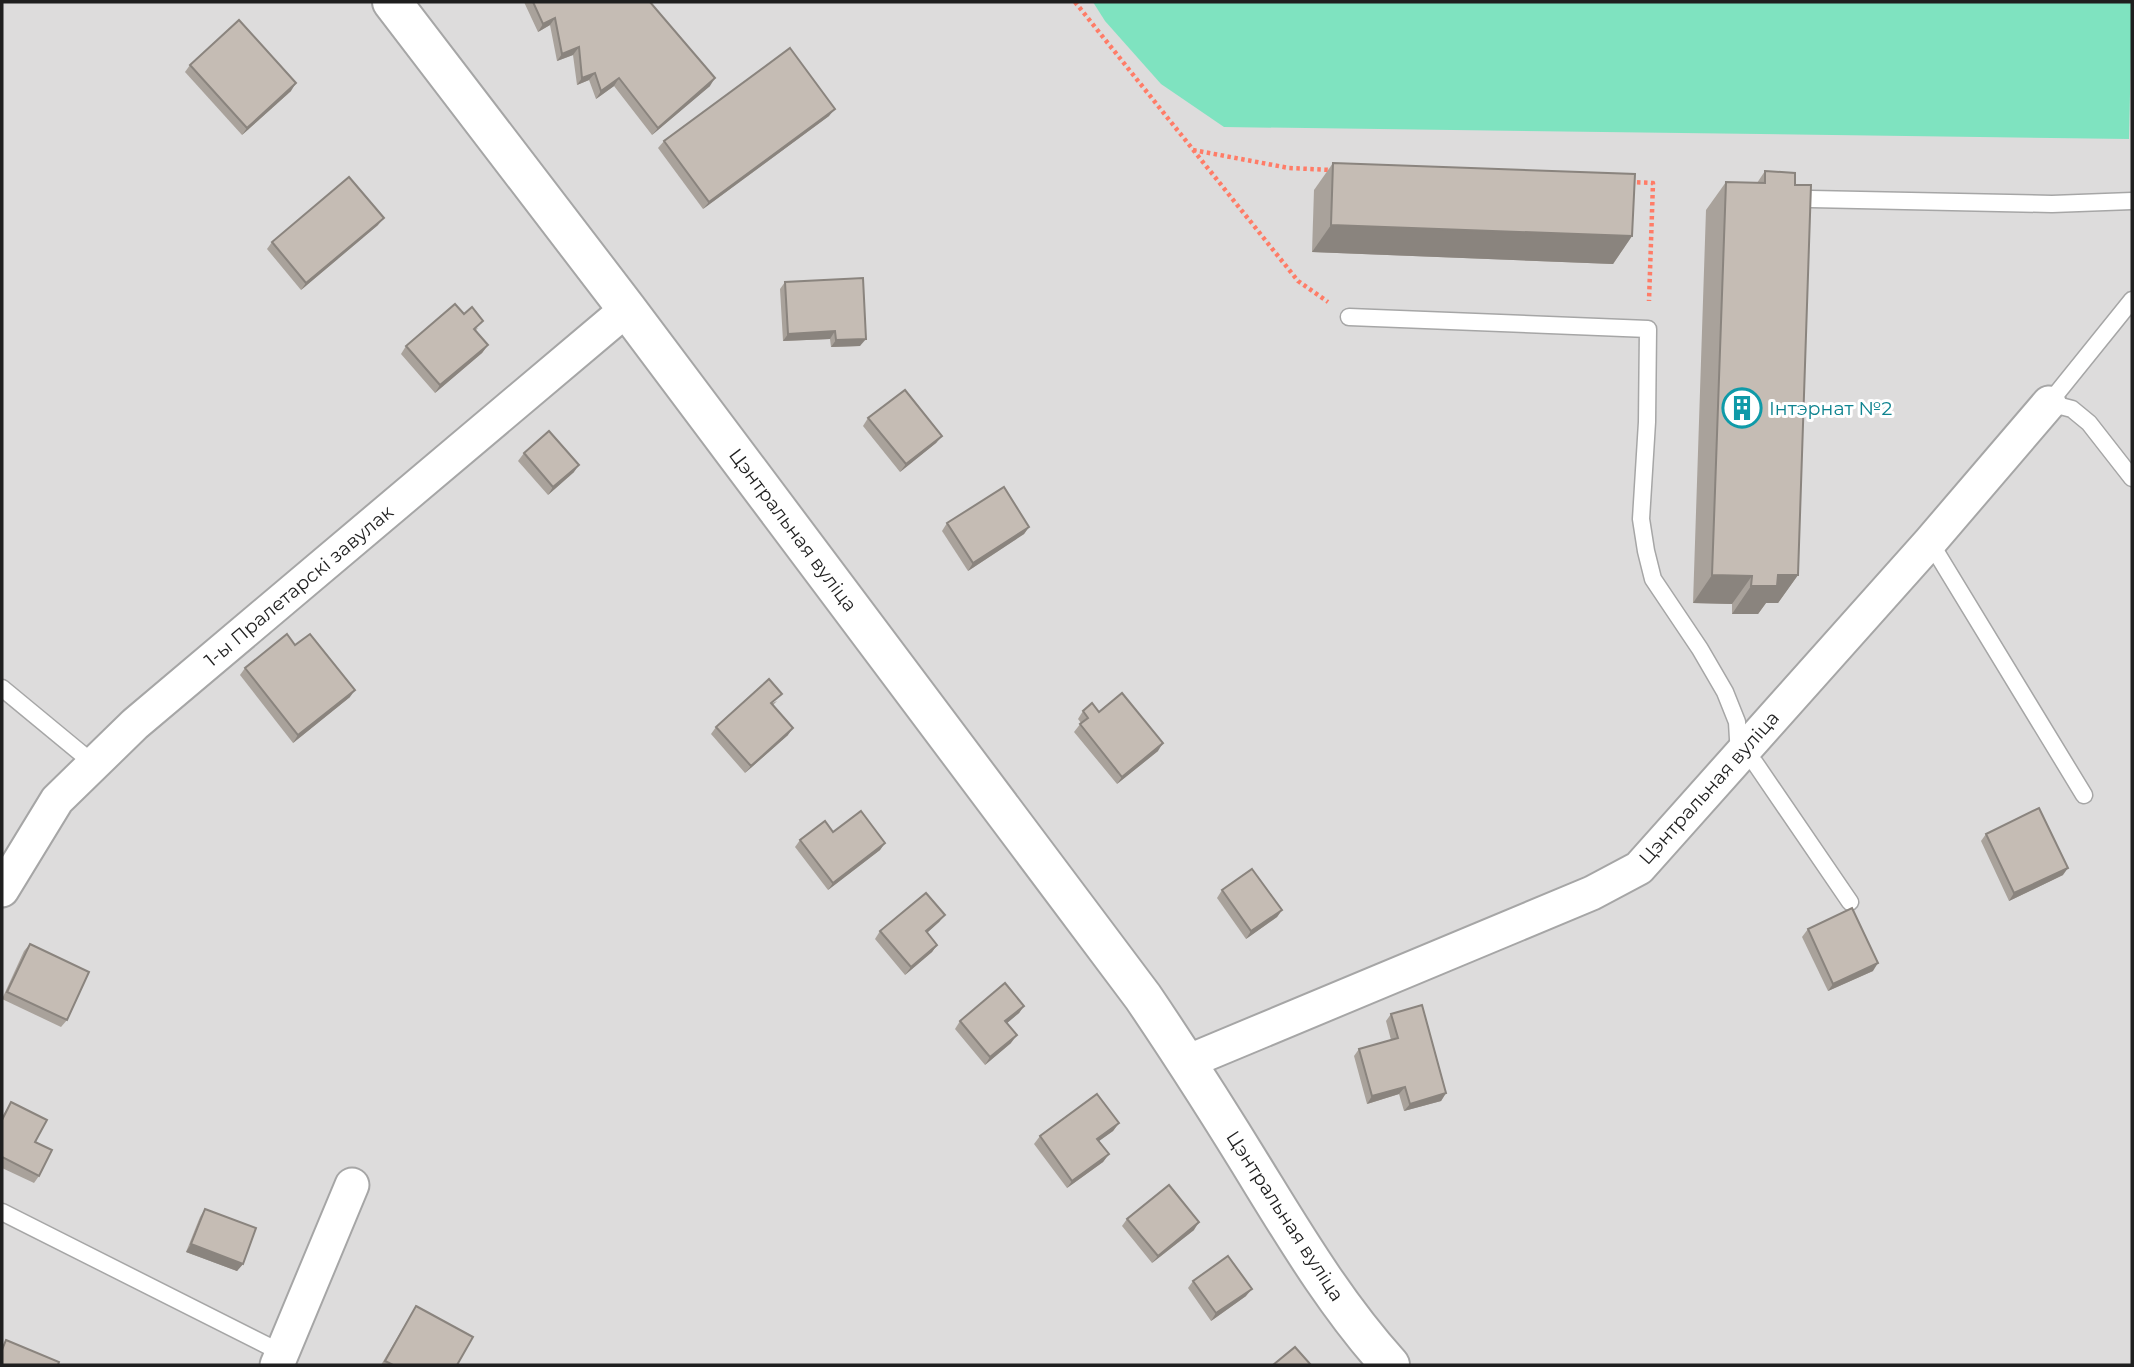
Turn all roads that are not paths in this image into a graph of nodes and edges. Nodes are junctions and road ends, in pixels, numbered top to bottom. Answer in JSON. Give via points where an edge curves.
{"nodes":[{"id":1,"x":392,"y":2,"type":"edge"},
{"id":2,"x":1811,"y":199,"type":"edge"},
{"id":3,"x":2132,"y":201,"type":"edge"},
{"id":4,"x":2132,"y":300,"type":"edge"},
{"id":5,"x":627,"y":309,"type":"junction"},
{"id":6,"x":1349,"y":317,"type":"road end"},
{"id":7,"x":2049,"y":403,"type":"junction"},
{"id":8,"x":2132,"y":478,"type":"edge"},
{"id":9,"x":1930,"y":542,"type":"junction"},
{"id":10,"x":2,"y":688,"type":"edge"},
{"id":11,"x":1739,"y":756,"type":"junction"},
{"id":12,"x":94,"y":764,"type":"junction"},
{"id":13,"x":2084,"y":795,"type":"dead end"},
{"id":14,"x":2,"y":890,"type":"edge"},
{"id":15,"x":1850,"y":902,"type":"dead end"},
{"id":16,"x":1187,"y":1062,"type":"junction"},
{"id":17,"x":352,"y":1185,"type":"dead end"},
{"id":18,"x":2,"y":1212,"type":"edge"},
{"id":19,"x":279,"y":1359,"type":"edge"},
{"id":20,"x":1390,"y":1365,"type":"edge"}],
"edges":[{"from":1,"to":5,"type":"street","name":"Цэнтральная вуліца"},
{"from":2,"to":3,"type":"lane"},
{"from":4,"to":7,"type":"lane"},
{"from":5,"to":12,"type":"street","name":"1-ы Пралетарскі завулак","via":[[135,724]]},
{"from":5,"to":16,"type":"street","name":"Цэнтральная вуліца","via":[[1143,996]]},
{"from":6,"to":11,"type":"lane","via":[[1648,329],[1641,519],[1646,551],[1653,579],[1725,692],[1737,722]]},
{"from":7,"to":8,"type":"lane","via":[[2072,409],[2089,424]]},
{"from":7,"to":9,"type":"street","name":"Цэнтральная вуліца"},
{"from":9,"to":11,"type":"street","name":"Цэнтральная вуліца"},
{"from":9,"to":13,"type":"lane"},
{"from":10,"to":12,"type":"lane"},
{"from":11,"to":15,"type":"lane","via":[[1755,763]]},
{"from":11,"to":16,"type":"street","name":"Цэнтральная вуліца","via":[[1639,868],[1592,893]]},
{"from":12,"to":14,"type":"street","name":"1-ы Пралетарскі завулак","via":[[57,800]]},
{"from":16,"to":20,"type":"street","name":"Цэнтральная вуліца","via":[[1300,1246]]},
{"from":17,"to":19,"type":"street"},
{"from":18,"to":19,"type":"lane"}]}
